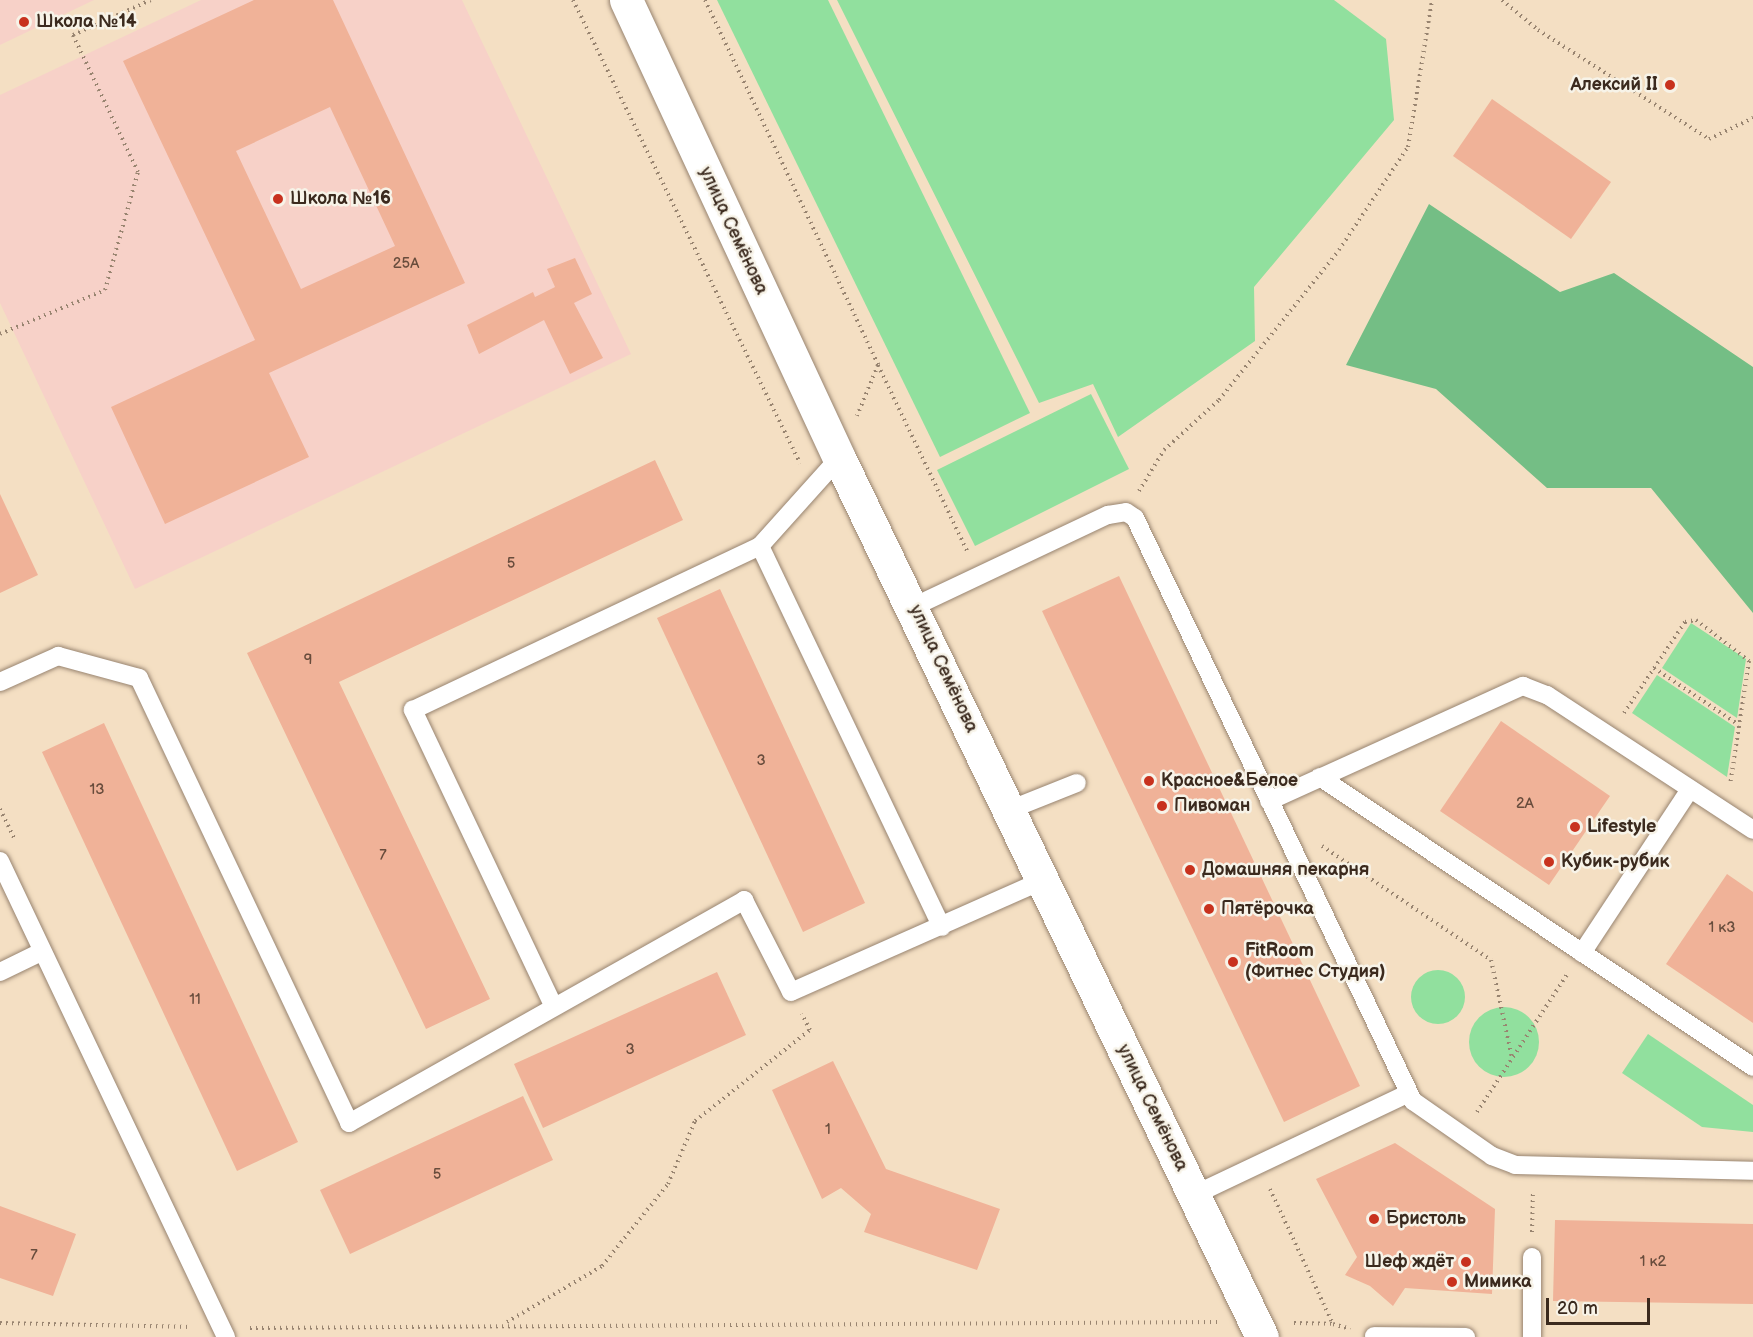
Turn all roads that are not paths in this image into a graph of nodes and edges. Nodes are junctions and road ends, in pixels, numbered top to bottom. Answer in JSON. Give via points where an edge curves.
{"nodes":[{"id":1,"x":626,"y":0,"type":"edge"},
{"id":2,"x":839,"y":458,"type":"junction"},
{"id":3,"x":760,"y":546,"type":"junction"},
{"id":4,"x":913,"y":607,"type":"junction"},
{"id":5,"x":0,"y":682,"type":"edge"},
{"id":6,"x":1320,"y":777,"type":"junction"},
{"id":7,"x":1077,"y":783,"type":"dead end"},
{"id":8,"x":1690,"y":789,"type":"junction"},
{"id":9,"x":1271,"y":807,"type":"junction"},
{"id":10,"x":1009,"y":810,"type":"junction"},
{"id":11,"x":1753,"y":830,"type":"edge"},
{"id":12,"x":0,"y":861,"type":"edge"},
{"id":13,"x":1042,"y":881,"type":"junction"},
{"id":14,"x":942,"y":927,"type":"junction"},
{"id":15,"x":41,"y":952,"type":"junction"},
{"id":16,"x":1582,"y":953,"type":"junction"},
{"id":17,"x":0,"y":972,"type":"edge"},
{"id":18,"x":553,"y":1005,"type":"junction"},
{"id":19,"x":1753,"y":1067,"type":"edge"},
{"id":20,"x":1407,"y":1094,"type":"junction"},
{"id":21,"x":1753,"y":1171,"type":"edge"},
{"id":22,"x":1194,"y":1195,"type":"junction"},
{"id":23,"x":1532,"y":1257,"type":"road end"},
{"id":24,"x":1259,"y":1330,"type":"edge"},
{"id":25,"x":223,"y":1332,"type":"edge"},
{"id":26,"x":1374,"y":1336,"type":"edge"},
{"id":27,"x":1466,"y":1337,"type":"edge"},
{"id":28,"x":1532,"y":1337,"type":"edge"}],
"edges":[{"from":1,"to":2,"type":"street","name":"улица Семёнова"},
{"from":2,"to":3,"type":"lane"},
{"from":2,"to":4,"type":"street","name":"улица Семёнова"},
{"from":3,"to":14,"type":"lane"},
{"from":3,"to":18,"type":"lane","via":[[413,710]]},
{"from":4,"to":9,"type":"lane","via":[[1108,515],[1126,512],[1135,518]]},
{"from":4,"to":10,"type":"street","name":"улица Семёнова"},
{"from":5,"to":18,"type":"lane","via":[[58,656],[139,678],[349,1123]]},
{"from":6,"to":8,"type":"lane","via":[[1513,687],[1535,688]]},
{"from":6,"to":9,"type":"lane"},
{"from":6,"to":16,"type":"lane"},
{"from":7,"to":10,"type":"lane"},
{"from":8,"to":11,"type":"lane"},
{"from":8,"to":16,"type":"lane"},
{"from":9,"to":20,"type":"lane"},
{"from":10,"to":13,"type":"street","name":"улица Семёнова"},
{"from":12,"to":15,"type":"lane"},
{"from":13,"to":14,"type":"lane"},
{"from":13,"to":22,"type":"street","name":"улица Семёнова"},
{"from":14,"to":18,"type":"lane","via":[[791,992],[744,900]]},
{"from":15,"to":17,"type":"lane"},
{"from":15,"to":25,"type":"lane"},
{"from":16,"to":19,"type":"lane"},
{"from":20,"to":21,"type":"lane","via":[[1461,1136],[1503,1162],[1533,1167]]},
{"from":20,"to":22,"type":"lane"},
{"from":22,"to":24,"type":"street","name":"улица Семёнова"},
{"from":23,"to":28,"type":"lane"},
{"from":26,"to":27,"type":"lane"}]}
